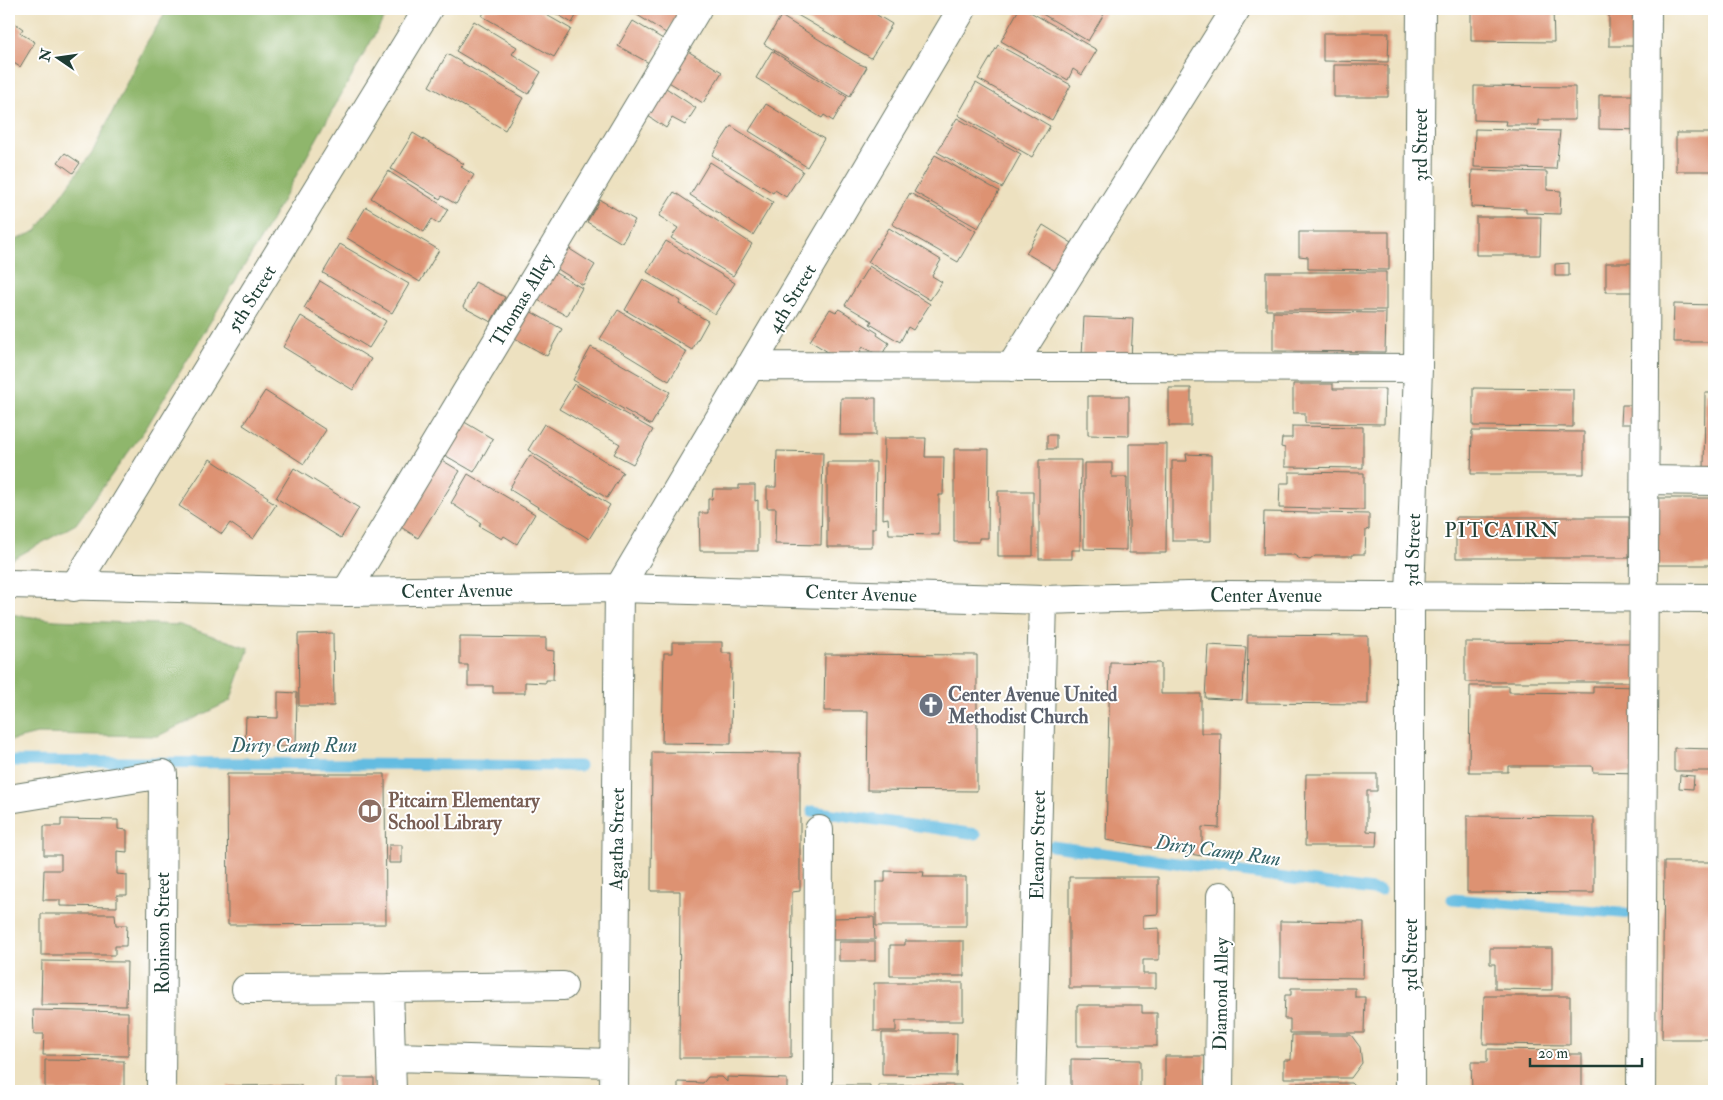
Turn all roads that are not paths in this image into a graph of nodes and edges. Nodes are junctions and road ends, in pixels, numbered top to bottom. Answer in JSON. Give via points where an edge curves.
{"nodes":[{"id":1,"x":428,"y":9,"type":"edge"},
{"id":2,"x":697,"y":9,"type":"edge"},
{"id":3,"x":962,"y":9,"type":"edge"},
{"id":4,"x":1236,"y":9,"type":"edge"},
{"id":5,"x":1421,"y":9,"type":"edge"},
{"id":6,"x":1648,"y":9,"type":"edge"},
{"id":7,"x":750,"y":366,"type":"junction"},
{"id":8,"x":1011,"y":367,"type":"junction"},
{"id":9,"x":1418,"y":368,"type":"junction"},
{"id":10,"x":1646,"y":480,"type":"junction"},
{"id":11,"x":1714,"y":481,"type":"edge"},
{"id":12,"x":9,"y":584,"type":"edge"},
{"id":13,"x":74,"y":587,"type":"junction"},
{"id":14,"x":619,"y":588,"type":"junction"},
{"id":15,"x":346,"y":592,"type":"junction"},
{"id":16,"x":1410,"y":595,"type":"junction"},
{"id":17,"x":1645,"y":597,"type":"junction"},
{"id":18,"x":1714,"y":598,"type":"edge"},
{"id":19,"x":1043,"y":600,"type":"junction"},
{"id":20,"x":9,"y":799,"type":"edge"},
{"id":21,"x":819,"y":830,"type":"dead end"},
{"id":22,"x":1221,"y":896,"type":"dead end"},
{"id":23,"x":563,"y":986,"type":"dead end"},
{"id":24,"x":389,"y":988,"type":"junction"},
{"id":25,"x":246,"y":989,"type":"dead end"},
{"id":26,"x":392,"y":1057,"type":"junction"},
{"id":27,"x":614,"y":1063,"type":"junction"},
{"id":28,"x":161,"y":1091,"type":"edge"},
{"id":29,"x":392,"y":1091,"type":"edge"},
{"id":30,"x":614,"y":1091,"type":"edge"},
{"id":31,"x":818,"y":1091,"type":"edge"},
{"id":32,"x":1031,"y":1091,"type":"edge"},
{"id":33,"x":1219,"y":1091,"type":"edge"},
{"id":34,"x":1410,"y":1091,"type":"edge"},
{"id":35,"x":1642,"y":1091,"type":"edge"}],
"edges":[{"from":1,"to":13,"type":"street","name":"5th Street"},
{"from":2,"to":15,"type":"street","name":"Thomas Alley"},
{"from":3,"to":7,"type":"street","name":"4th Street"},
{"from":4,"to":8,"type":"street"},
{"from":5,"to":9,"type":"street","name":"3rd Street"},
{"from":6,"to":10,"type":"street"},
{"from":7,"to":8,"type":"street"},
{"from":7,"to":14,"type":"street","name":"4th Street"},
{"from":8,"to":9,"type":"street"},
{"from":9,"to":16,"type":"street","name":"3rd Street"},
{"from":10,"to":11,"type":"street"},
{"from":10,"to":17,"type":"street"},
{"from":12,"to":13,"type":"street","name":"Center Avenue"},
{"from":13,"to":15,"type":"street","name":"Center Avenue"},
{"from":14,"to":15,"type":"street","name":"Center Avenue"},
{"from":14,"to":19,"type":"street","name":"Center Avenue"},
{"from":14,"to":27,"type":"street","name":"Agatha Street"},
{"from":16,"to":17,"type":"street","name":"Center Avenue"},
{"from":16,"to":19,"type":"street","name":"Center Avenue","via":[[1226,595]]},
{"from":16,"to":34,"type":"street","name":"3rd Street"},
{"from":17,"to":18,"type":"street","name":"Center Avenue"},
{"from":17,"to":35,"type":"street"},
{"from":19,"to":32,"type":"street","name":"Eleanor Street"},
{"from":20,"to":28,"type":"street","name":"Robinson Street","via":[[163,774]]},
{"from":21,"to":31,"type":"street"},
{"from":22,"to":33,"type":"street","name":"Diamond Alley"},
{"from":23,"to":24,"type":"street"},
{"from":24,"to":25,"type":"street"},
{"from":24,"to":26,"type":"street"},
{"from":26,"to":27,"type":"street"},
{"from":26,"to":29,"type":"street"},
{"from":27,"to":30,"type":"street","name":"Agatha Street"}]}
